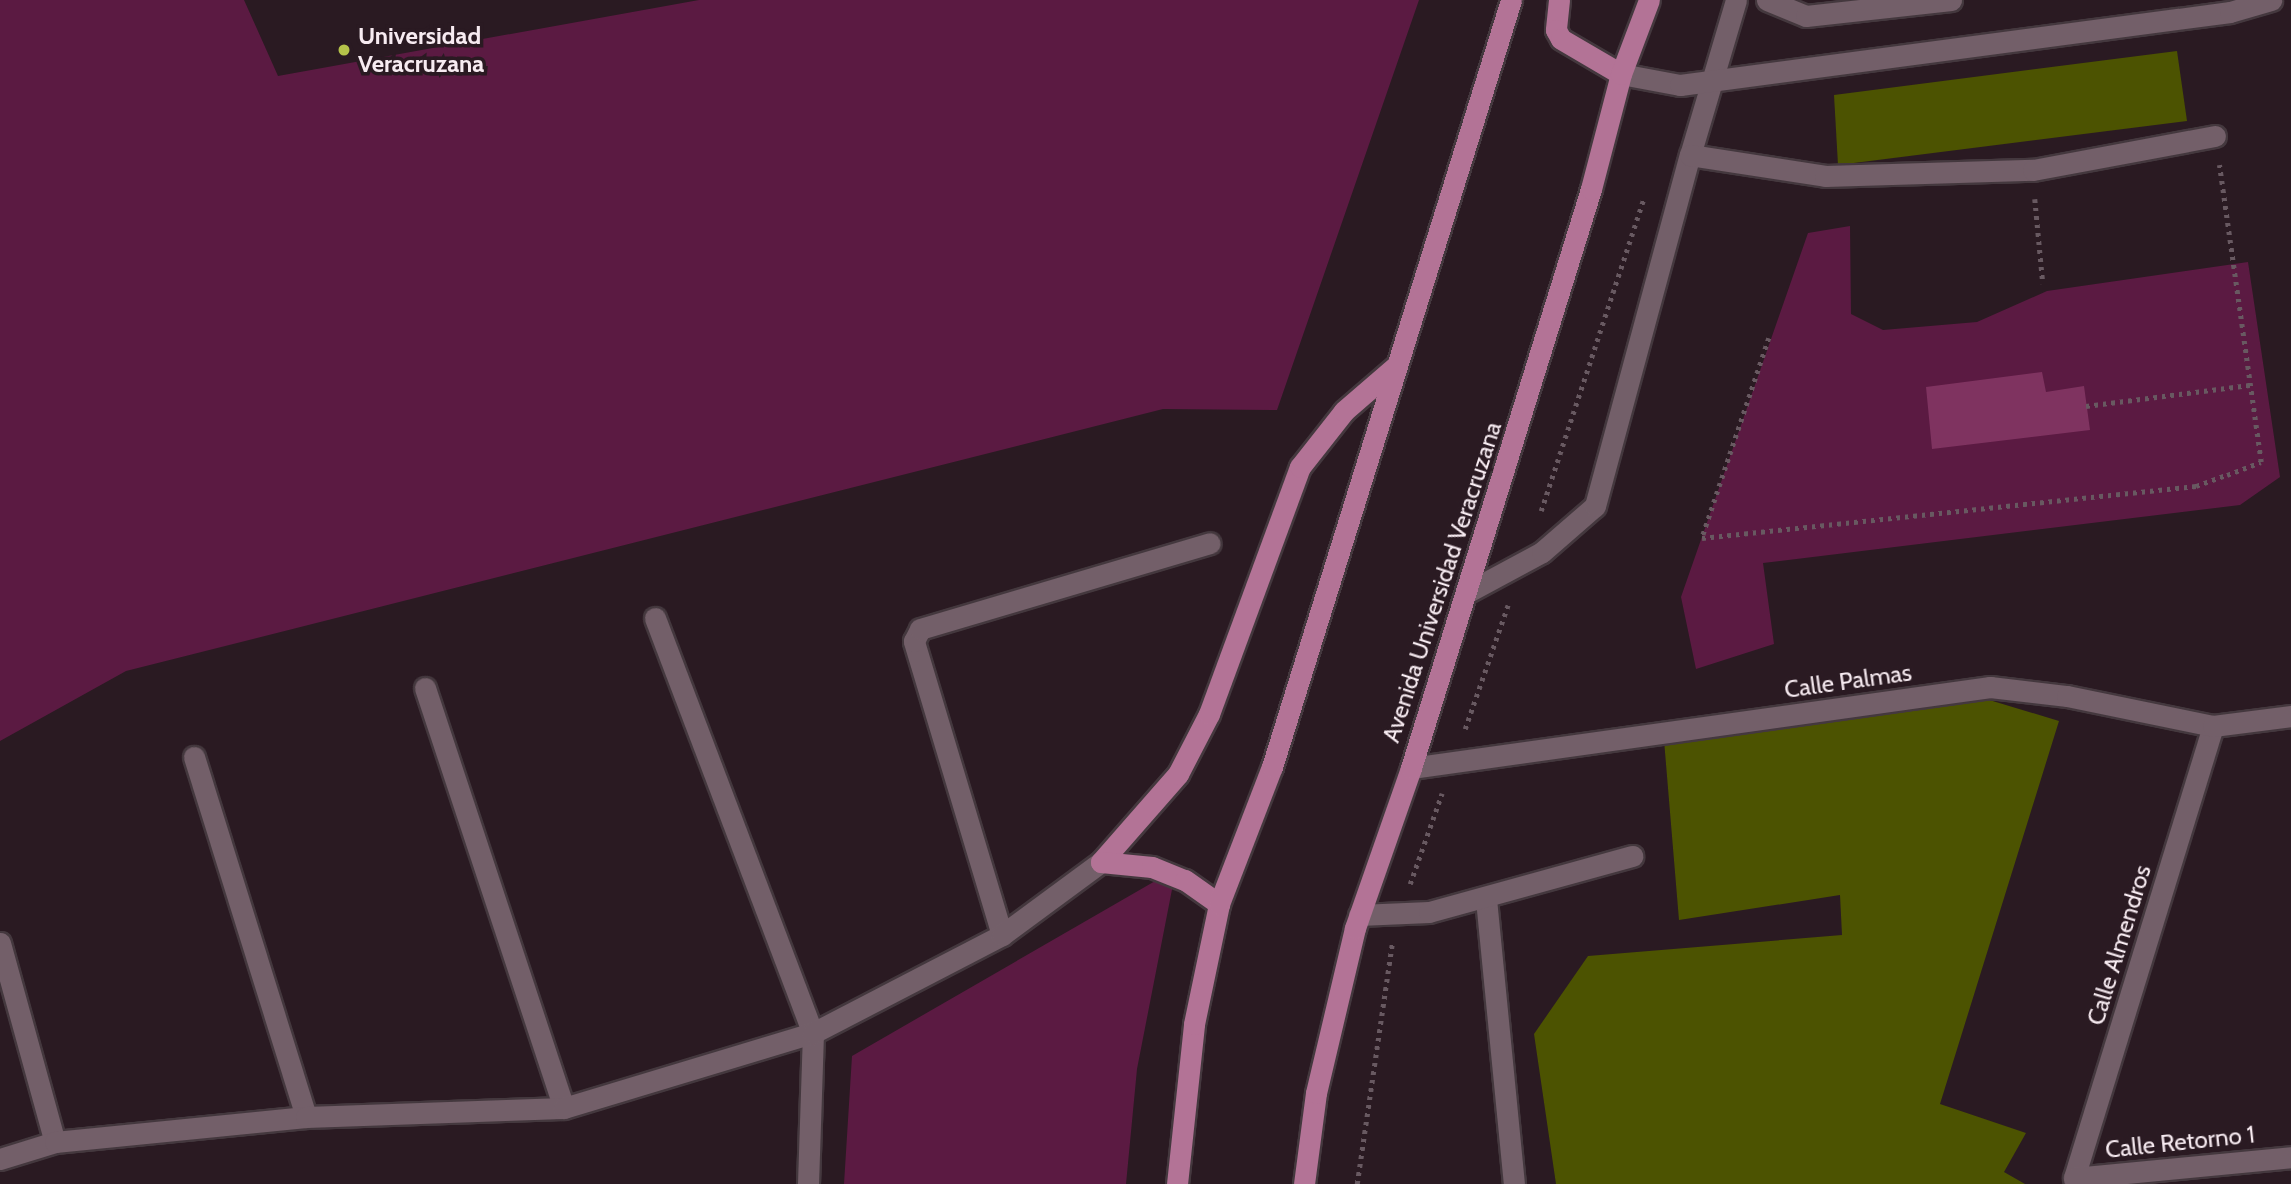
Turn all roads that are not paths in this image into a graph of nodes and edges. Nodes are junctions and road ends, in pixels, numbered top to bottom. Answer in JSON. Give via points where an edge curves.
{"nodes":[{"id":1,"x":1511,"y":0,"type":"edge"},
{"id":2,"x":1559,"y":0,"type":"edge"},
{"id":3,"x":1649,"y":0,"type":"edge"},
{"id":4,"x":1737,"y":0,"type":"edge"},
{"id":5,"x":1767,"y":0,"type":"edge"},
{"id":6,"x":1951,"y":0,"type":"edge"},
{"id":7,"x":2271,"y":0,"type":"edge"},
{"id":8,"x":1621,"y":74,"type":"junction"},
{"id":9,"x":1715,"y":80,"type":"junction"},
{"id":10,"x":2215,"y":136,"type":"road end"},
{"id":11,"x":1690,"y":155,"type":"junction"},
{"id":12,"x":1397,"y":365,"type":"junction"},
{"id":13,"x":1210,"y":542,"type":"dead end"},
{"id":14,"x":1466,"y":593,"type":"junction"},
{"id":15,"x":654,"y":618,"type":"dead end"},
{"id":16,"x":425,"y":688,"type":"dead end"},
{"id":17,"x":2291,"y":716,"type":"edge"},
{"id":18,"x":2213,"y":726,"type":"junction"},
{"id":19,"x":194,"y":757,"type":"dead end"},
{"id":20,"x":1411,"y":768,"type":"junction"},
{"id":21,"x":1632,"y":856,"type":"dead end"},
{"id":22,"x":1101,"y":862,"type":"junction"},
{"id":23,"x":1486,"y":900,"type":"junction"},
{"id":24,"x":1219,"y":904,"type":"junction"},
{"id":25,"x":1359,"y":915,"type":"junction"},
{"id":26,"x":1002,"y":934,"type":"junction"},
{"id":27,"x":0,"y":943,"type":"edge"},
{"id":28,"x":813,"y":1033,"type":"junction"},
{"id":29,"x":564,"y":1108,"type":"junction"},
{"id":30,"x":306,"y":1117,"type":"junction"},
{"id":31,"x":55,"y":1142,"type":"junction"},
{"id":32,"x":2291,"y":1157,"type":"edge"},
{"id":33,"x":0,"y":1159,"type":"edge"},
{"id":34,"x":2074,"y":1178,"type":"joint"},
{"id":35,"x":808,"y":1184,"type":"edge"},
{"id":36,"x":1177,"y":1184,"type":"edge"},
{"id":37,"x":1304,"y":1184,"type":"edge"},
{"id":38,"x":1514,"y":1184,"type":"edge"}],
"edges":[{"from":1,"to":12,"type":"main road"},
{"from":2,"to":8,"type":"main road","via":[[1556,30],[1561,39]]},
{"from":3,"to":8,"type":"main road","name":"Avenida Universidad Veracruzana"},
{"from":4,"to":9,"type":"street"},
{"from":5,"to":6,"type":"street","via":[[1805,16]]},
{"from":7,"to":9,"type":"street","via":[[2230,12]]},
{"from":8,"to":9,"type":"street","via":[[1680,85]]},
{"from":8,"to":14,"type":"main road","name":"Avenida Universidad Veracruzana","via":[[1591,189]]},
{"from":9,"to":11,"type":"street"},
{"from":10,"to":11,"type":"street","via":[[2033,170],[1825,176]]},
{"from":11,"to":14,"type":"street","via":[[1595,506],[1542,552]]},
{"from":12,"to":22,"type":"main road","via":[[1344,411],[1300,467],[1209,714],[1178,774]]},
{"from":12,"to":24,"type":"main road","via":[[1272,767]]},
{"from":13,"to":26,"type":"street","via":[[920,629],[914,641]]},
{"from":14,"to":20,"type":"main road","name":"Avenida Universidad Veracruzana"},
{"from":15,"to":28,"type":"street"},
{"from":16,"to":29,"type":"street"},
{"from":17,"to":18,"type":"street","name":"Calle Palmas"},
{"from":18,"to":20,"type":"street","name":"Calle Palmas","via":[[2067,696],[1990,687]]},
{"from":18,"to":34,"type":"street","name":"Calle Almendros"},
{"from":19,"to":30,"type":"street"},
{"from":20,"to":25,"type":"main road","name":"Avenida Universidad Veracruzana"},
{"from":21,"to":23,"type":"street"},
{"from":22,"to":24,"type":"main road","via":[[1152,867],[1185,880]]},
{"from":22,"to":26,"type":"street"},
{"from":23,"to":25,"type":"street","via":[[1429,912]]},
{"from":23,"to":38,"type":"street"},
{"from":24,"to":36,"type":"main road","via":[[1194,1024]]},
{"from":25,"to":37,"type":"main road","name":"Avenida Universidad Veracruzana","via":[[1333,1010]]},
{"from":26,"to":28,"type":"street"},
{"from":27,"to":31,"type":"street"},
{"from":28,"to":29,"type":"street"},
{"from":28,"to":35,"type":"street"},
{"from":29,"to":30,"type":"street"},
{"from":30,"to":31,"type":"street"},
{"from":31,"to":33,"type":"street"},
{"from":32,"to":34,"type":"street","name":"Calle Retorno 1"}]}
